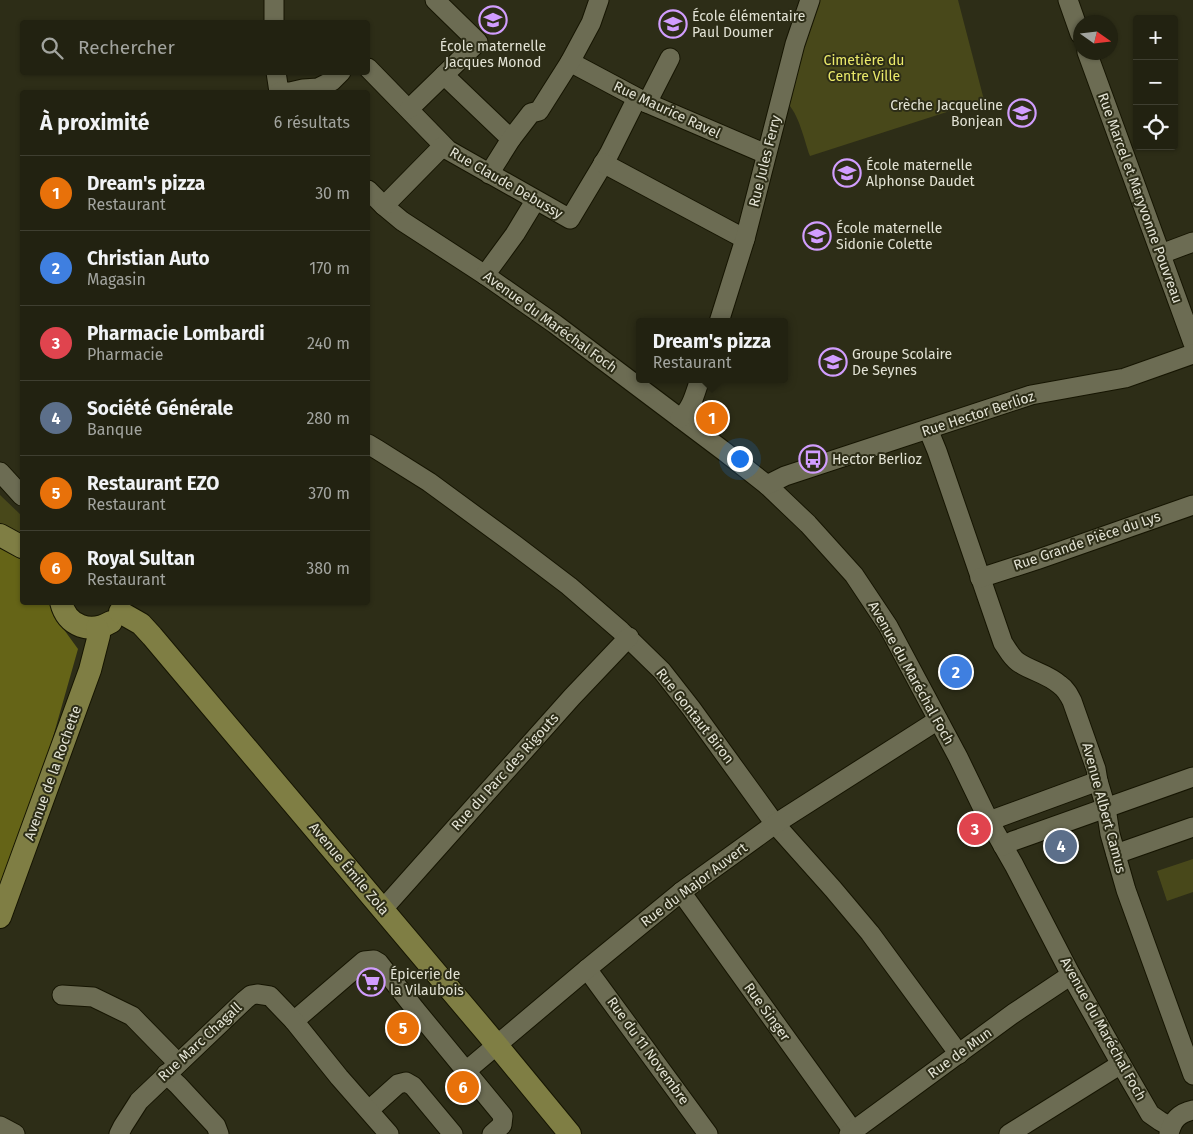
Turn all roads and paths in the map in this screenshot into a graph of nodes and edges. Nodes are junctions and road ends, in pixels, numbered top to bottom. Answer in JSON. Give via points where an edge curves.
{"nodes":[{"id":1,"x":274,"y":0,"type":"edge"},
{"id":2,"x":435,"y":0,"type":"edge"},
{"id":3,"x":599,"y":0,"type":"edge"},
{"id":4,"x":810,"y":0,"type":"edge"},
{"id":5,"x":1068,"y":0,"type":"edge"},
{"id":6,"x":1073,"y":15,"type":"edge"},
{"id":7,"x":274,"y":20,"type":"edge"},
{"id":8,"x":670,"y":58,"type":"dead end"},
{"id":9,"x":1090,"y":60,"type":"edge"},
{"id":10,"x":570,"y":62,"type":"junction"},
{"id":11,"x":370,"y":70,"type":"edge"},
{"id":12,"x":276,"y":75,"type":"edge"},
{"id":13,"x":338,"y":75,"type":"edge"},
{"id":14,"x":444,"y":75,"type":"junction"},
{"id":15,"x":279,"y":90,"type":"edge"},
{"id":16,"x":299,"y":90,"type":"edge"},
{"id":17,"x":642,"y":101,"type":"junction"},
{"id":18,"x":409,"y":109,"type":"junction"},
{"id":19,"x":510,"y":139,"type":"junction"},
{"id":20,"x":444,"y":146,"type":"junction"},
{"id":21,"x":766,"y":154,"type":"junction"},
{"id":22,"x":603,"y":163,"type":"junction"},
{"id":23,"x":489,"y":174,"type":"junction"},
{"id":24,"x":370,"y":192,"type":"edge"},
{"id":25,"x":535,"y":200,"type":"junction"},
{"id":26,"x":384,"y":206,"type":"junction"},
{"id":27,"x":745,"y":239,"type":"junction"},
{"id":28,"x":1193,"y":242,"type":"edge"},
{"id":29,"x":1160,"y":254,"type":"junction"},
{"id":30,"x":485,"y":275,"type":"junction"},
{"id":31,"x":720,"y":318,"type":"edge"},
{"id":32,"x":1193,"y":343,"type":"edge"},
{"id":33,"x":1193,"y":354,"type":"edge"},
{"id":34,"x":699,"y":383,"type":"edge"},
{"id":35,"x":680,"y":418,"type":"junction"},
{"id":36,"x":928,"y":429,"type":"junction"},
{"id":37,"x":370,"y":445,"type":"edge"},
{"id":38,"x":0,"y":472,"type":"edge"},
{"id":39,"x":766,"y":485,"type":"junction"},
{"id":40,"x":20,"y":494,"type":"edge"},
{"id":41,"x":1193,"y":505,"type":"edge"},
{"id":42,"x":0,"y":535,"type":"edge"},
{"id":43,"x":20,"y":546,"type":"edge"},
{"id":44,"x":980,"y":578,"type":"junction"},
{"id":45,"x":62,"y":605,"type":"edge"},
{"id":46,"x":122,"y":607,"type":"edge"},
{"id":47,"x":97,"y":628,"type":"junction"},
{"id":48,"x":629,"y":637,"type":"junction"},
{"id":49,"x":938,"y":720,"type":"junction"},
{"id":50,"x":1193,"y":777,"type":"edge"},
{"id":51,"x":1098,"y":781,"type":"junction"},
{"id":52,"x":1106,"y":808,"type":"junction"},
{"id":53,"x":989,"y":820,"type":"junction"},
{"id":54,"x":775,"y":824,"type":"junction"},
{"id":55,"x":1193,"y":827,"type":"edge"},
{"id":56,"x":1003,"y":846,"type":"junction"},
{"id":57,"x":1116,"y":854,"type":"junction"},
{"id":58,"x":681,"y":892,"type":"junction"},
{"id":59,"x":383,"y":909,"type":"junction"},
{"id":60,"x":0,"y":917,"type":"edge"},
{"id":61,"x":588,"y":969,"type":"junction"},
{"id":62,"x":1072,"y":975,"type":"junction"},
{"id":63,"x":62,"y":996,"type":"dead end"},
{"id":64,"x":294,"y":1021,"type":"junction"},
{"id":65,"x":497,"y":1046,"type":"junction"},
{"id":66,"x":959,"y":1054,"type":"junction"},
{"id":67,"x":1121,"y":1064,"type":"junction"},
{"id":68,"x":172,"y":1069,"type":"junction"},
{"id":69,"x":466,"y":1071,"type":"junction"},
{"id":70,"x":1193,"y":1075,"type":"edge"},
{"id":71,"x":369,"y":1110,"type":"junction"},
{"id":72,"x":1193,"y":1110,"type":"edge"},
{"id":73,"x":0,"y":1126,"type":"edge"},
{"id":74,"x":497,"y":1130,"type":"edge"},
{"id":75,"x":1170,"y":1130,"type":"edge"},
{"id":76,"x":851,"y":1133,"type":"edge"},
{"id":77,"x":16,"y":1134,"type":"edge"},
{"id":78,"x":119,"y":1134,"type":"edge"},
{"id":79,"x":219,"y":1134,"type":"edge"},
{"id":80,"x":389,"y":1134,"type":"edge"},
{"id":81,"x":453,"y":1134,"type":"edge"},
{"id":82,"x":570,"y":1134,"type":"edge"},
{"id":83,"x":708,"y":1134,"type":"edge"},
{"id":84,"x":1009,"y":1134,"type":"edge"}],
"edges":[{"from":1,"to":7,"type":"street"},
{"from":2,"to":14,"type":"street","via":[[478,42]]},
{"from":3,"to":10,"type":"street","via":[[591,24]]},
{"from":4,"to":21,"type":"street","name":"Rue Jules Ferry"},
{"from":5,"to":6,"type":"street"},
{"from":8,"to":17,"type":"street","name":"Rue Claude Debussy"},
{"from":9,"to":29,"type":"street","name":"Rue Marcel et Maryvonne Pouvreau"},
{"from":10,"to":17,"type":"street","name":"Rue Maurice Ravel"},
{"from":10,"to":19,"type":"street","via":[[539,111],[531,113]]},
{"from":11,"to":18,"type":"street","name":"Rue Claude Debussy"},
{"from":12,"to":15,"type":"street"},
{"from":13,"to":16,"type":"street","via":[[318,88]]},
{"from":14,"to":18,"type":"street"},
{"from":14,"to":19,"type":"street"},
{"from":17,"to":21,"type":"street","name":"Rue Maurice Ravel"},
{"from":17,"to":22,"type":"street","name":"Rue Claude Debussy"},
{"from":18,"to":20,"type":"street","name":"Rue Claude Debussy"},
{"from":19,"to":23,"type":"street"},
{"from":20,"to":23,"type":"street","name":"Rue Claude Debussy"},
{"from":20,"to":26,"type":"street"},
{"from":21,"to":27,"type":"street","name":"Rue Jules Ferry"},
{"from":22,"to":25,"type":"street","name":"Rue Claude Debussy","via":[[570,220]]},
{"from":22,"to":27,"type":"street"},
{"from":23,"to":25,"type":"street","name":"Rue Claude Debussy"},
{"from":24,"to":26,"type":"street","name":"Avenue du Maréchal Foch"},
{"from":25,"to":30,"type":"street"},
{"from":26,"to":30,"type":"street","name":"Avenue du Maréchal Foch"},
{"from":27,"to":31,"type":"street","name":"Rue Jules Ferry"},
{"from":28,"to":29,"type":"street"},
{"from":29,"to":32,"type":"street","name":"Rue Marcel et Maryvonne Pouvreau"},
{"from":30,"to":35,"type":"street","name":"Avenue du Maréchal Foch"},
{"from":33,"to":36,"type":"street","name":"Rue Hector Berlioz","via":[[1125,378],[1031,395]]},
{"from":34,"to":35,"type":"street","via":[[691,406]]},
{"from":35,"to":39,"type":"street","name":"Avenue du Maréchal Foch"},
{"from":36,"to":39,"type":"street","name":"Rue Hector Berlioz"},
{"from":36,"to":44,"type":"street","name":"Avenue Albert Camus"},
{"from":37,"to":48,"type":"street","name":"Rue Gontaut Biron","via":[[467,509],[569,586]]},
{"from":38,"to":40,"type":"street"},
{"from":39,"to":49,"type":"street","name":"Avenue du Maréchal Foch","via":[[808,524],[854,575],[888,626]]},
{"from":41,"to":44,"type":"street","name":"Rue Grande Pièce du Lys"},
{"from":42,"to":43,"type":"main road"},
{"from":44,"to":51,"type":"street","name":"Avenue Albert Camus","via":[[1003,643],[1012,656],[1061,685],[1072,701]]},
{"from":45,"to":47,"type":"main road","via":[[76,624]]},
{"from":46,"to":47,"type":"main road","via":[[110,623]]},
{"from":46,"to":59,"type":"main road","name":"Avenue Émile Zola","via":[[141,624]]},
{"from":47,"to":60,"type":"main road","name":"Avenue de la Rochette","via":[[99,635],[90,670]]},
{"from":48,"to":54,"type":"street","name":"Rue Gontaut Biron","via":[[691,708]]},
{"from":48,"to":59,"type":"street","name":"Rue du Parc des Rigouts"},
{"from":49,"to":53,"type":"street","name":"Avenue du Maréchal Foch"},
{"from":49,"to":54,"type":"street","name":"Rue du Major Auvert"},
{"from":50,"to":52,"type":"street"},
{"from":51,"to":52,"type":"street","name":"Avenue Albert Camus"},
{"from":51,"to":53,"type":"street"},
{"from":52,"to":56,"type":"street"},
{"from":52,"to":57,"type":"street","name":"Avenue Albert Camus"},
{"from":53,"to":56,"type":"street","name":"Avenue du Maréchal Foch"},
{"from":54,"to":58,"type":"street","name":"Rue du Major Auvert"},
{"from":54,"to":66,"type":"street","name":"Rue Gontaut Biron","via":[[870,933]]},
{"from":55,"to":57,"type":"street"},
{"from":56,"to":62,"type":"street","name":"Avenue du Maréchal Foch"},
{"from":57,"to":70,"type":"street","name":"Avenue Albert Camus","via":[[1138,926]]},
{"from":58,"to":61,"type":"street","name":"Rue du Major Auvert"},
{"from":58,"to":76,"type":"street","name":"Rue Singer"},
{"from":59,"to":65,"type":"main road","name":"Avenue Émile Zola"},
{"from":61,"to":65,"type":"street","name":"Rue du Major Auvert"},
{"from":61,"to":83,"type":"street","name":"Rue du 11 Novembre"},
{"from":62,"to":66,"type":"street","name":"Rue de Mun"},
{"from":62,"to":67,"type":"street","name":"Avenue du Maréchal Foch"},
{"from":63,"to":68,"type":"street","via":[[93,997],[132,1016]]},
{"from":64,"to":68,"type":"street","name":"Rue Marc Chagall","via":[[270,996],[251,995]]},
{"from":64,"to":69,"type":"street","via":[[364,961],[374,960]]},
{"from":64,"to":71,"type":"street","name":"Rue Marc Chagall"},
{"from":65,"to":69,"type":"street","name":"Rue du Major Auvert"},
{"from":65,"to":82,"type":"main road","name":"Avenue Émile Zola"},
{"from":66,"to":76,"type":"street","name":"Rue de Mun"},
{"from":67,"to":75,"type":"street","name":"Avenue du Maréchal Foch","via":[[1150,1114]]},
{"from":67,"to":84,"type":"street"},
{"from":68,"to":78,"type":"street","name":"Rue Marc Chagall","via":[[139,1101]]},
{"from":68,"to":79,"type":"street","via":[[178,1085],[216,1126]]},
{"from":69,"to":74,"type":"street","via":[[504,1116]]},
{"from":71,"to":80,"type":"street","name":"Rue Marc Chagall"},
{"from":71,"to":81,"type":"street","via":[[398,1084],[406,1082],[413,1086]]},
{"from":72,"to":75,"type":"street","via":[[1179,1116]]},
{"from":73,"to":77,"type":"street"}]}
